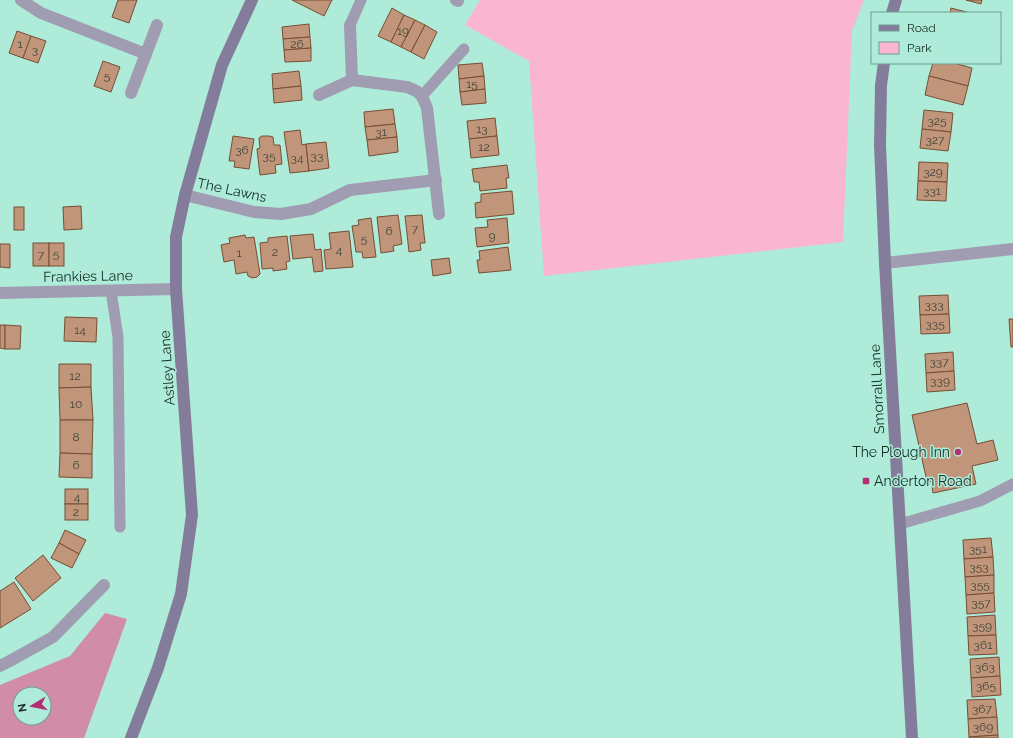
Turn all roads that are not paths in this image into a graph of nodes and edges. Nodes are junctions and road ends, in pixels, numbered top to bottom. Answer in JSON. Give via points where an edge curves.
{"nodes":[{"id":1,"x":21,"y":0,"type":"edge"},
{"id":2,"x":252,"y":0,"type":"edge"},
{"id":3,"x":362,"y":0,"type":"edge"},
{"id":4,"x":896,"y":0,"type":"edge"},
{"id":5,"x":892,"y":12,"type":"edge"},
{"id":6,"x":156,"y":25,"type":"dead end"},
{"id":7,"x":350,"y":25,"type":"joint"},
{"id":8,"x":464,"y":49,"type":"dead end"},
{"id":9,"x":146,"y":54,"type":"junction"},
{"id":10,"x":884,"y":64,"type":"edge"},
{"id":11,"x":352,"y":80,"type":"junction"},
{"id":12,"x":131,"y":93,"type":"dead end"},
{"id":13,"x":320,"y":95,"type":"dead end"},
{"id":14,"x":422,"y":96,"type":"junction"},
{"id":15,"x":436,"y":180,"type":"junction"},
{"id":16,"x":185,"y":195,"type":"junction"},
{"id":17,"x":439,"y":214,"type":"dead end"},
{"id":18,"x":1013,"y":249,"type":"edge"},
{"id":19,"x":885,"y":263,"type":"junction"},
{"id":20,"x":176,"y":289,"type":"junction"},
{"id":21,"x":111,"y":291,"type":"junction"},
{"id":22,"x":0,"y":293,"type":"edge"},
{"id":23,"x":1013,"y":484,"type":"edge"},
{"id":24,"x":900,"y":524,"type":"junction"},
{"id":25,"x":120,"y":527,"type":"dead end"},
{"id":26,"x":104,"y":585,"type":"dead end"},
{"id":27,"x":0,"y":666,"type":"edge"},
{"id":28,"x":131,"y":738,"type":"edge"},
{"id":29,"x":912,"y":738,"type":"edge"}],
"edges":[{"from":1,"to":9,"type":"street","via":[[41,13]]},
{"from":2,"to":16,"type":"street","name":"Astley Lane","via":[[222,65]]},
{"from":3,"to":7,"type":"lane"},
{"from":4,"to":5,"type":"street"},
{"from":6,"to":9,"type":"street"},
{"from":7,"to":11,"type":"street"},
{"from":8,"to":14,"type":"lane"},
{"from":9,"to":12,"type":"street"},
{"from":10,"to":19,"type":"street","name":"Smorrall Lane","via":[[880,145]]},
{"from":11,"to":13,"type":"street"},
{"from":11,"to":14,"type":"street","via":[[407,87]]},
{"from":14,"to":15,"type":"street","via":[[427,108]]},
{"from":15,"to":16,"type":"street","name":"The Lawns","via":[[350,190],[311,208],[281,214],[254,212]]},
{"from":15,"to":17,"type":"street"},
{"from":16,"to":20,"type":"street","name":"Astley Lane","via":[[176,238]]},
{"from":18,"to":19,"type":"street"},
{"from":19,"to":24,"type":"street","name":"Smorrall Lane"},
{"from":20,"to":21,"type":"street","name":"Frankies Lane"},
{"from":20,"to":28,"type":"street","name":"Astley Lane","via":[[192,515],[181,594],[158,668]]},
{"from":21,"to":22,"type":"street","name":"Frankies Lane"},
{"from":21,"to":25,"type":"lane","via":[[118,337]]},
{"from":23,"to":24,"type":"lane","via":[[980,501]]},
{"from":24,"to":29,"type":"street","name":"Smorrall Lane"},
{"from":26,"to":27,"type":"street","via":[[54,637]]}]}
